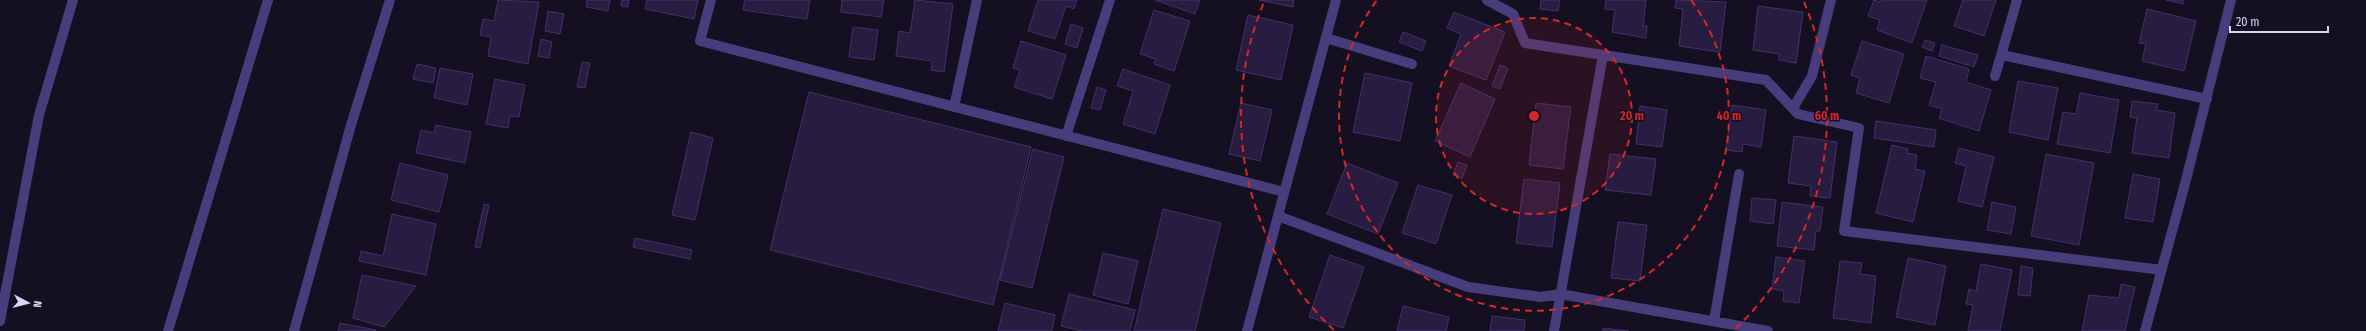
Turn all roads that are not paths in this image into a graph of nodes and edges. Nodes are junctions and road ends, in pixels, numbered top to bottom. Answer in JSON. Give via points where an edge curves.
{"nodes":[{"id":1,"x":73,"y":0,"type":"edge"},
{"id":2,"x":268,"y":0,"type":"edge"},
{"id":3,"x":390,"y":0,"type":"edge"},
{"id":4,"x":711,"y":0,"type":"edge"},
{"id":5,"x":977,"y":0,"type":"edge"},
{"id":6,"x":1110,"y":0,"type":"edge"},
{"id":7,"x":1336,"y":0,"type":"edge"},
{"id":8,"x":1487,"y":0,"type":"edge"},
{"id":9,"x":1831,"y":0,"type":"edge"},
{"id":10,"x":2017,"y":0,"type":"edge"},
{"id":11,"x":2231,"y":0,"type":"edge"},
{"id":12,"x":1326,"y":38,"type":"junction"},
{"id":13,"x":1603,"y":55,"type":"junction"},
{"id":14,"x":2002,"y":55,"type":"junction"},
{"id":15,"x":1412,"y":64,"type":"dead end"},
{"id":16,"x":1995,"y":76,"type":"dead end"},
{"id":17,"x":2207,"y":99,"type":"junction"},
{"id":18,"x":954,"y":107,"type":"junction"},
{"id":19,"x":1793,"y":108,"type":"junction"},
{"id":20,"x":1066,"y":136,"type":"junction"},
{"id":21,"x":1739,"y":174,"type":"dead end"},
{"id":22,"x":1284,"y":192,"type":"junction"},
{"id":23,"x":1278,"y":216,"type":"junction"},
{"id":24,"x":2162,"y":270,"type":"junction"},
{"id":25,"x":1560,"y":294,"type":"junction"},
{"id":26,"x":0,"y":321,"type":"edge"},
{"id":27,"x":1714,"y":321,"type":"junction"},
{"id":28,"x":1750,"y":329,"type":"edge"},
{"id":29,"x":168,"y":331,"type":"edge"},
{"id":30,"x":294,"y":331,"type":"edge"},
{"id":31,"x":1247,"y":331,"type":"edge"},
{"id":32,"x":1554,"y":331,"type":"edge"},
{"id":33,"x":1768,"y":331,"type":"edge"},
{"id":34,"x":2145,"y":331,"type":"edge"}],
"edges":[{"from":1,"to":26,"type":"street","via":[[39,115]]},
{"from":2,"to":29,"type":"street"},
{"from":3,"to":30,"type":"street","via":[[351,125]]},
{"from":4,"to":18,"type":"street","via":[[700,42]]},
{"from":5,"to":18,"type":"street"},
{"from":6,"to":20,"type":"street"},
{"from":7,"to":12,"type":"street"},
{"from":8,"to":13,"type":"street","via":[[1513,14],[1525,43]]},
{"from":9,"to":19,"type":"street","via":[[1812,76]]},
{"from":10,"to":14,"type":"street"},
{"from":11,"to":17,"type":"street"},
{"from":12,"to":15,"type":"street"},
{"from":12,"to":22,"type":"street"},
{"from":13,"to":19,"type":"street","via":[[1766,80]]},
{"from":13,"to":25,"type":"street"},
{"from":14,"to":16,"type":"street"},
{"from":14,"to":17,"type":"street"},
{"from":17,"to":24,"type":"street"},
{"from":18,"to":20,"type":"street"},
{"from":19,"to":24,"type":"street","via":[[1798,114],[1859,128],[1844,231]]},
{"from":20,"to":22,"type":"street"},
{"from":21,"to":27,"type":"street"},
{"from":22,"to":23,"type":"street"},
{"from":23,"to":25,"type":"street","via":[[1468,287],[1541,297]]},
{"from":23,"to":31,"type":"street"},
{"from":24,"to":34,"type":"street"},
{"from":25,"to":27,"type":"street"},
{"from":25,"to":32,"type":"street"},
{"from":27,"to":28,"type":"street"},
{"from":28,"to":33,"type":"street"}]}
